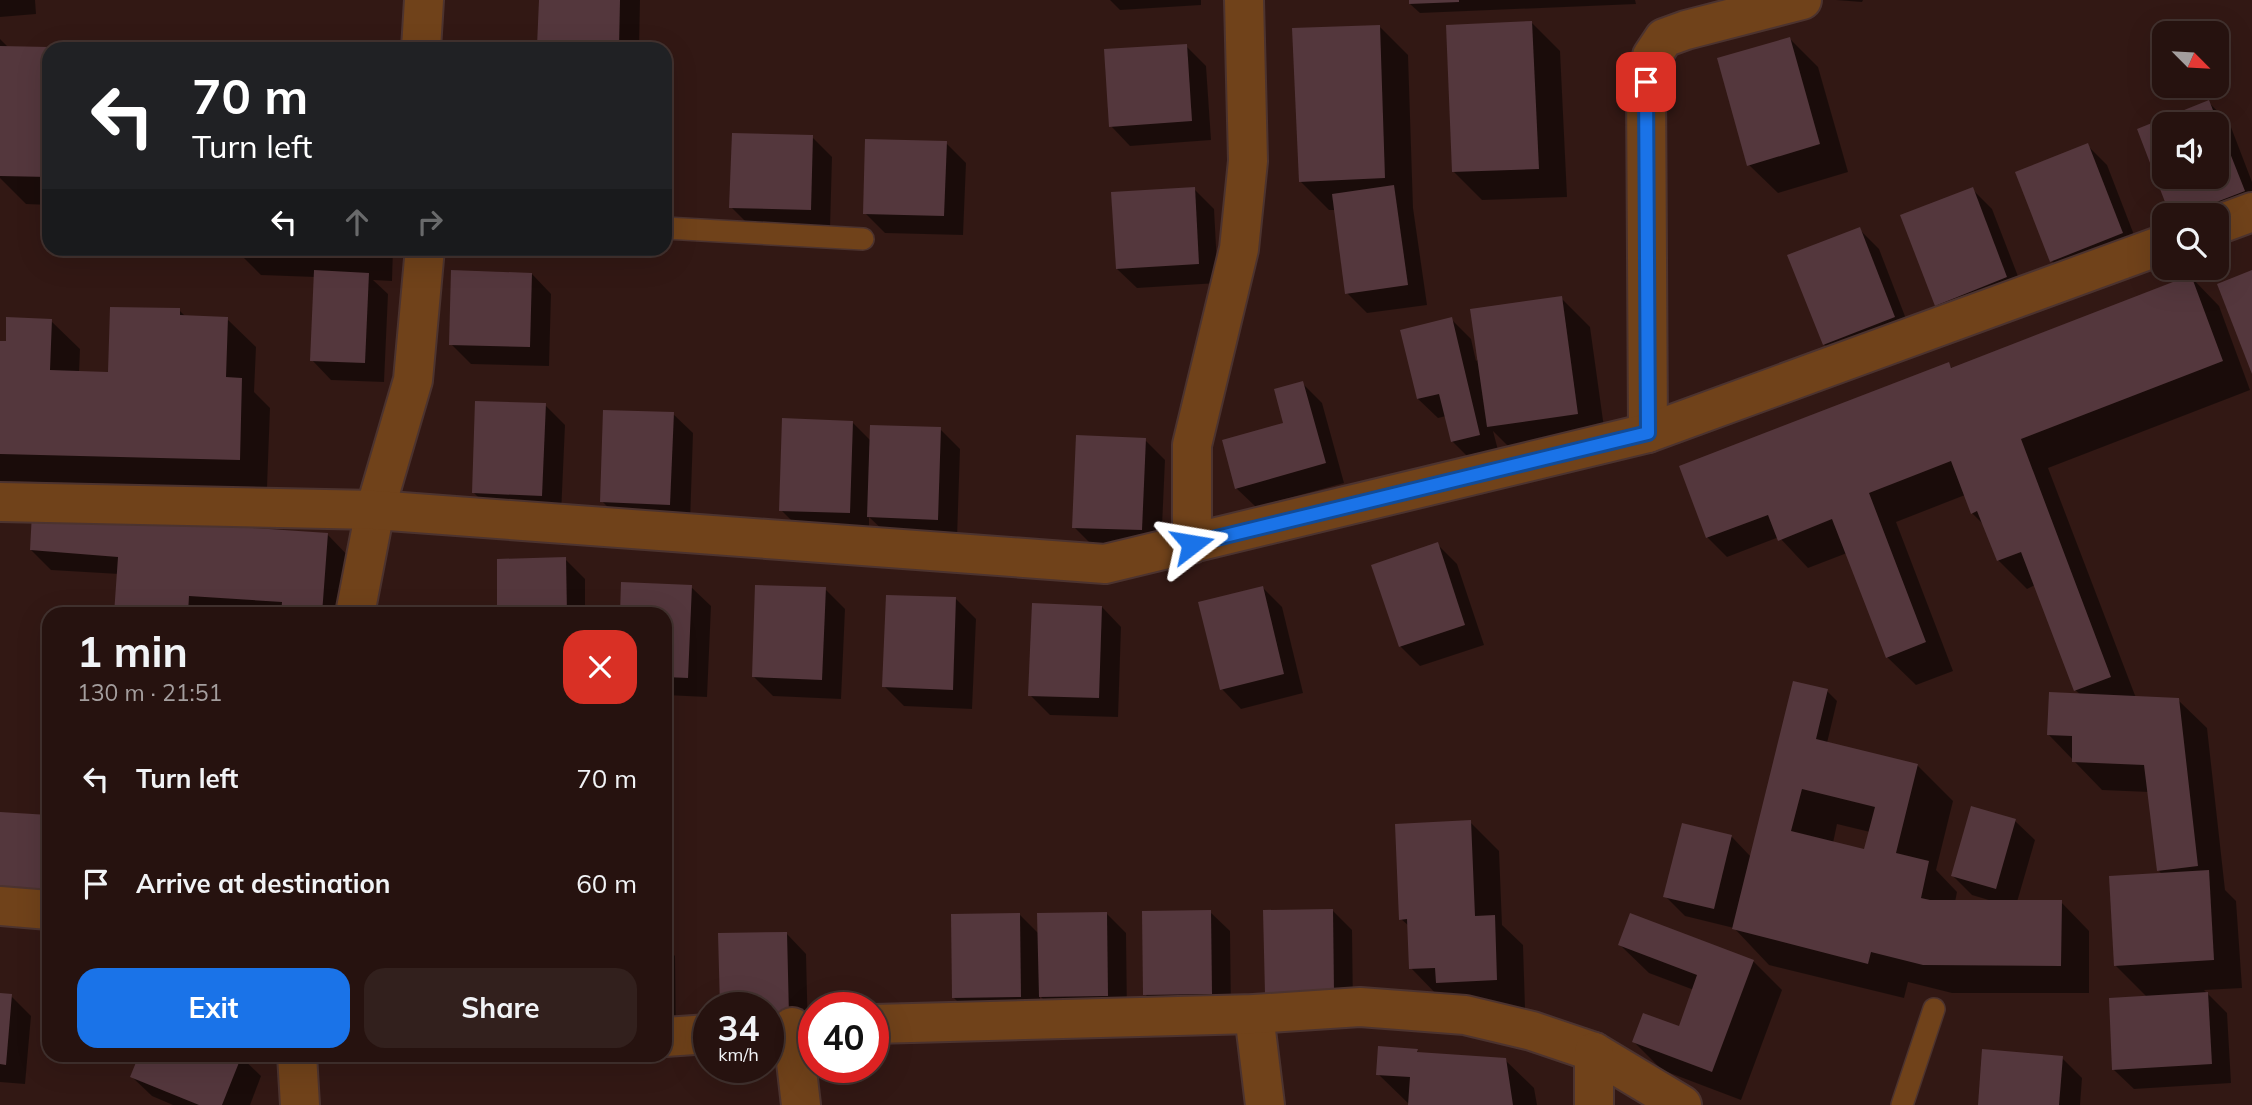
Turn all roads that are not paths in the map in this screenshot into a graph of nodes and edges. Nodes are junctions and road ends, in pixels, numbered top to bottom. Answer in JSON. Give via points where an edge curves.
{"nodes":[{"id":1,"x":424,"y":0,"type":"edge"},
{"id":2,"x":1244,"y":0,"type":"edge"},
{"id":3,"x":1802,"y":0,"type":"edge"},
{"id":4,"x":421,"y":42,"type":"edge"},
{"id":5,"x":2252,"y":212,"type":"edge"},
{"id":6,"x":2229,"y":221,"type":"edge"},
{"id":7,"x":672,"y":228,"type":"edge"},
{"id":8,"x":863,"y":239,"type":"dead end"},
{"id":9,"x":2152,"y":249,"type":"edge"},
{"id":10,"x":424,"y":256,"type":"edge"},
{"id":11,"x":1648,"y":433,"type":"junction"},
{"id":12,"x":0,"y":502,"type":"edge"},
{"id":13,"x":375,"y":510,"type":"junction"},
{"id":14,"x":1192,"y":544,"type":"junction"},
{"id":15,"x":356,"y":607,"type":"edge"},
{"id":16,"x":0,"y":906,"type":"edge"},
{"id":17,"x":42,"y":909,"type":"edge"},
{"id":18,"x":1934,"y":1010,"type":"dead end"},
{"id":19,"x":1254,"y":1014,"type":"junction"},
{"id":20,"x":889,"y":1024,"type":"edge"},
{"id":21,"x":791,"y":1027,"type":"edge"},
{"id":22,"x":693,"y":1035,"type":"edge"},
{"id":23,"x":672,"y":1037,"type":"edge"},
{"id":24,"x":1594,"y":1052,"type":"junction"},
{"id":25,"x":297,"y":1062,"type":"edge"},
{"id":26,"x":300,"y":1105,"type":"edge"},
{"id":27,"x":801,"y":1105,"type":"edge"},
{"id":28,"x":1265,"y":1105,"type":"edge"},
{"id":29,"x":1594,"y":1105,"type":"edge"},
{"id":30,"x":1682,"y":1105,"type":"edge"},
{"id":31,"x":1902,"y":1105,"type":"edge"}],
"edges":[{"from":1,"to":4,"type":"street"},
{"from":2,"to":14,"type":"street","via":[[1248,161],[1239,249],[1192,445]]},
{"from":3,"to":11,"type":"street","via":[[1664,38],[1652,56],[1646,82]]},
{"from":5,"to":6,"type":"street"},
{"from":7,"to":8,"type":"lane"},
{"from":9,"to":11,"type":"street"},
{"from":10,"to":13,"type":"street","via":[[414,380]]},
{"from":11,"to":14,"type":"street"},
{"from":12,"to":13,"type":"street"},
{"from":13,"to":14,"type":"street","via":[[1105,564]]},
{"from":13,"to":15,"type":"street"},
{"from":16,"to":17,"type":"street"},
{"from":18,"to":31,"type":"lane"},
{"from":19,"to":20,"type":"street"},
{"from":19,"to":24,"type":"street","via":[[1360,1007],[1465,1015]]},
{"from":19,"to":28,"type":"street"},
{"from":21,"to":27,"type":"street"},
{"from":22,"to":23,"type":"street"},
{"from":24,"to":29,"type":"street"},
{"from":24,"to":30,"type":"street"},
{"from":25,"to":26,"type":"street"}]}
